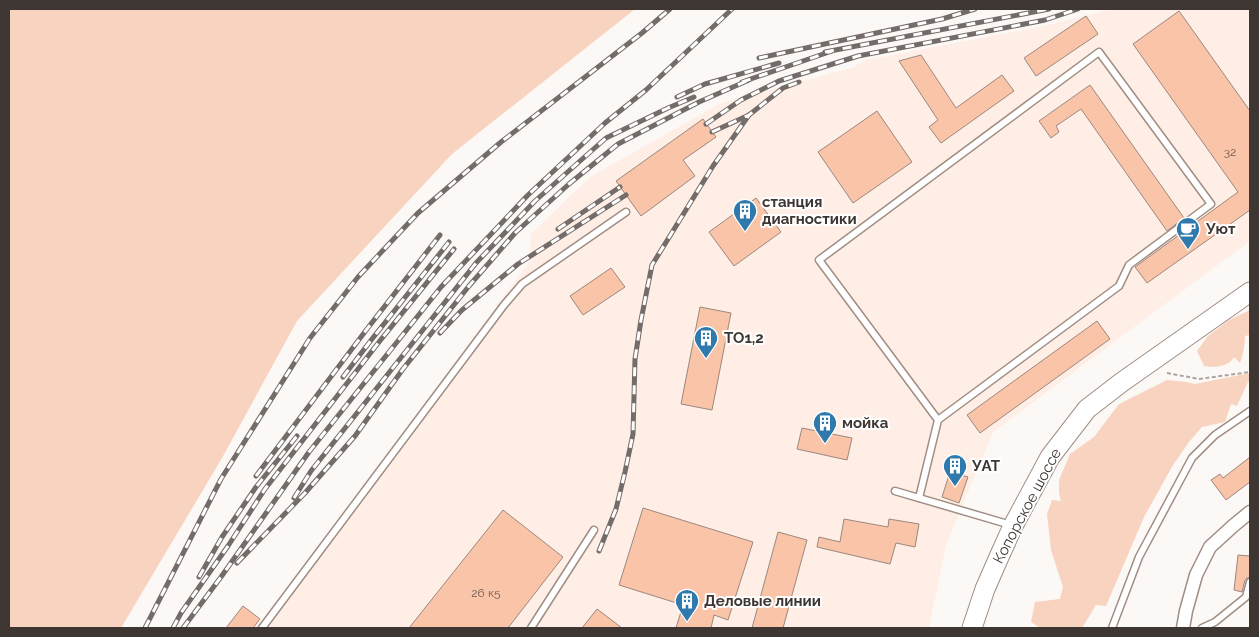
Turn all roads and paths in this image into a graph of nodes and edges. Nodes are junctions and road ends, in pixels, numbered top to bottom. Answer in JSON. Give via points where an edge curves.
{"nodes":[{"id":1,"x":626,"y":212,"type":"dead end"},
{"id":2,"x":1250,"y":292,"type":"edge"},
{"id":3,"x":1250,"y":372,"type":"edge"},
{"id":4,"x":1167,"y":373,"type":"dead end"},
{"id":5,"x":1250,"y":411,"type":"edge"},
{"id":6,"x":938,"y":420,"type":"junction"},
{"id":7,"x":895,"y":491,"type":"dead end"},
{"id":8,"x":919,"y":498,"type":"junction"},
{"id":9,"x":1250,"y":512,"type":"edge"},
{"id":10,"x":1013,"y":526,"type":"junction"},
{"id":11,"x":594,"y":530,"type":"dead end"},
{"id":12,"x":1250,"y":582,"type":"edge"},
{"id":13,"x":262,"y":628,"type":"edge"},
{"id":14,"x":531,"y":628,"type":"edge"},
{"id":15,"x":972,"y":628,"type":"edge"},
{"id":16,"x":1112,"y":628,"type":"edge"},
{"id":17,"x":1183,"y":628,"type":"edge"},
{"id":18,"x":1202,"y":628,"type":"edge"}],
"edges":[{"from":1,"to":13,"type":"lane","via":[[522,284]]},
{"from":2,"to":10,"type":"main road","name":"Копорское шоссе","via":[[1086,409],[1050,457]]},
{"from":3,"to":4,"type":"path","via":[[1199,379]]},
{"from":5,"to":16,"type":"lane","via":[[1215,435],[1192,458],[1139,556]]},
{"from":6,"to":6,"type":"lane","via":[[1118,286],[1128,265],[1212,204],[1099,52],[819,260]]},
{"from":6,"to":8,"type":"lane"},
{"from":7,"to":8,"type":"lane"},
{"from":8,"to":10,"type":"lane"},
{"from":9,"to":17,"type":"street","via":[[1210,547],[1196,575]]},
{"from":10,"to":15,"type":"main road","name":"Копорское шоссе"},
{"from":11,"to":14,"type":"lane"},
{"from":12,"to":18,"type":"lane","via":[[1246,597],[1215,622]]}]}
